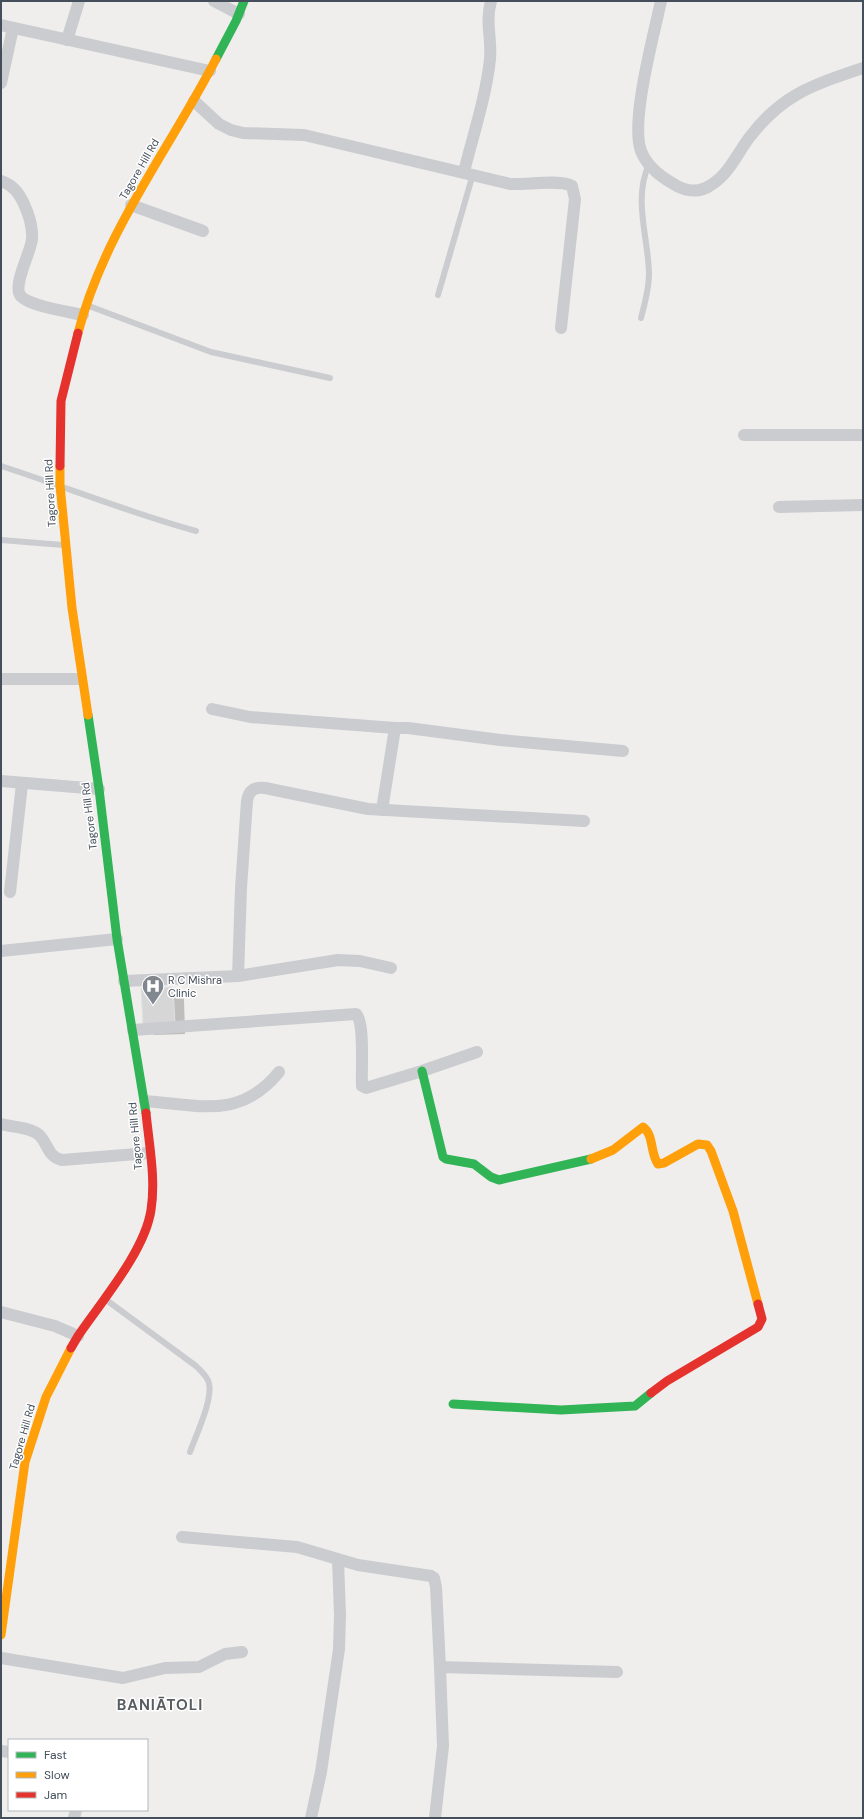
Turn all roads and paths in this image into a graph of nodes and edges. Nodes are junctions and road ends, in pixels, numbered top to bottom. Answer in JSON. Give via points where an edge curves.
{"nodes":[{"id":1,"x":79,"y":1,"type":"edge"},
{"id":2,"x":214,"y":1,"type":"edge"},
{"id":3,"x":244,"y":1,"type":"edge"},
{"id":4,"x":491,"y":1,"type":"edge"},
{"id":5,"x":661,"y":1,"type":"edge"},
{"id":6,"x":239,"y":14,"type":"junction"},
{"id":7,"x":1,"y":26,"type":"edge"},
{"id":8,"x":13,"y":28,"type":"junction"},
{"id":9,"x":66,"y":40,"type":"junction"},
{"id":10,"x":863,"y":68,"type":"edge"},
{"id":11,"x":210,"y":71,"type":"junction"},
{"id":12,"x":1,"y":83,"type":"edge"},
{"id":13,"x":194,"y":101,"type":"junction"},
{"id":14,"x":649,"y":164,"type":"junction"},
{"id":15,"x":468,"y":173,"type":"junction"},
{"id":16,"x":1,"y":181,"type":"edge"},
{"id":17,"x":131,"y":205,"type":"junction"},
{"id":18,"x":203,"y":231,"type":"dead end"},
{"id":19,"x":438,"y":295,"type":"dead end"},
{"id":20,"x":85,"y":310,"type":"junction"},
{"id":21,"x":641,"y":318,"type":"dead end"},
{"id":22,"x":561,"y":328,"type":"dead end"},
{"id":23,"x":330,"y":378,"type":"dead end"},
{"id":24,"x":744,"y":435,"type":"dead end"},
{"id":25,"x":863,"y":435,"type":"edge"},
{"id":26,"x":1,"y":466,"type":"edge"},
{"id":27,"x":60,"y":485,"type":"junction"},
{"id":28,"x":863,"y":506,"type":"edge"},
{"id":29,"x":779,"y":507,"type":"dead end"},
{"id":30,"x":196,"y":531,"type":"dead end"},
{"id":31,"x":1,"y":540,"type":"edge"},
{"id":32,"x":65,"y":545,"type":"junction"},
{"id":33,"x":1,"y":679,"type":"edge"},
{"id":34,"x":81,"y":679,"type":"junction"},
{"id":35,"x":212,"y":709,"type":"dead end"},
{"id":36,"x":395,"y":728,"type":"junction"},
{"id":37,"x":623,"y":752,"type":"dead end"},
{"id":38,"x":1,"y":781,"type":"edge"},
{"id":39,"x":22,"y":784,"type":"junction"},
{"id":40,"x":99,"y":789,"type":"junction"},
{"id":41,"x":382,"y":810,"type":"junction"},
{"id":42,"x":584,"y":821,"type":"dead end"},
{"id":43,"x":10,"y":892,"type":"dead end"},
{"id":44,"x":117,"y":939,"type":"junction"},
{"id":45,"x":1,"y":951,"type":"edge"},
{"id":46,"x":391,"y":968,"type":"dead end"},
{"id":47,"x":238,"y":976,"type":"junction"},
{"id":48,"x":124,"y":982,"type":"junction"},
{"id":49,"x":134,"y":1030,"type":"junction"},
{"id":50,"x":477,"y":1052,"type":"dead end"},
{"id":51,"x":279,"y":1072,"type":"dead end"},
{"id":52,"x":422,"y":1072,"type":"junction"},
{"id":53,"x":145,"y":1101,"type":"junction"},
{"id":54,"x":1,"y":1124,"type":"edge"},
{"id":55,"x":149,"y":1153,"type":"junction"},
{"id":56,"x":104,"y":1298,"type":"junction"},
{"id":57,"x":1,"y":1312,"type":"edge"},
{"id":58,"x":78,"y":1336,"type":"junction"},
{"id":59,"x":453,"y":1404,"type":"dead end"},
{"id":60,"x":190,"y":1452,"type":"dead end"},
{"id":61,"x":182,"y":1537,"type":"dead end"},
{"id":62,"x":6,"y":1552,"type":"edge"},
{"id":63,"x":338,"y":1560,"type":"junction"},
{"id":64,"x":1,"y":1635,"type":"edge"},
{"id":65,"x":242,"y":1652,"type":"dead end"},
{"id":66,"x":1,"y":1658,"type":"edge"},
{"id":67,"x":440,"y":1667,"type":"junction"},
{"id":68,"x":618,"y":1672,"type":"dead end"},
{"id":69,"x":311,"y":1818,"type":"edge"},
{"id":70,"x":434,"y":1818,"type":"edge"}],
"edges":[{"from":1,"to":9,"type":"street"},
{"from":2,"to":6,"type":"street"},
{"from":3,"to":6,"type":"main road","name":"Tagore Hill Rd"},
{"from":4,"to":15,"type":"street","via":[[488,25],[489,65]]},
{"from":5,"to":14,"type":"street","via":[[639,111],[638,133],[641,150]]},
{"from":6,"to":11,"type":"main road","name":"Tagore Hill Rd"},
{"from":7,"to":8,"type":"street"},
{"from":8,"to":9,"type":"street"},
{"from":8,"to":12,"type":"street"},
{"from":9,"to":11,"type":"street"},
{"from":10,"to":14,"type":"street","via":[[807,88],[777,107],[749,138],[727,171],[718,181],[704,189],[682,190],[659,176]]},
{"from":11,"to":13,"type":"main road","name":"Tagore Hill Rd"},
{"from":13,"to":15,"type":"street","via":[[219,124],[231,130],[243,133],[310,136]]},
{"from":13,"to":17,"type":"main road","name":"Tagore Hill Rd"},
{"from":14,"to":21,"type":"lane","via":[[643,176],[641,193],[649,283]]},
{"from":15,"to":19,"type":"lane"},
{"from":15,"to":22,"type":"street","via":[[510,184],[563,183],[574,188],[576,199]]},
{"from":16,"to":20,"type":"street","via":[[8,183],[19,195],[31,220],[32,241],[18,288],[20,295],[36,304]]},
{"from":17,"to":18,"type":"street"},
{"from":17,"to":20,"type":"main road","name":"Tagore Hill Rd","via":[[100,270]]},
{"from":20,"to":23,"type":"lane","via":[[211,352]]},
{"from":20,"to":27,"type":"main road","name":"Tagore Hill Rd","via":[[61,400]]},
{"from":24,"to":25,"type":"street"},
{"from":26,"to":27,"type":"lane"},
{"from":27,"to":30,"type":"lane","via":[[135,513]]},
{"from":27,"to":32,"type":"main road","name":"Tagore Hill Rd"},
{"from":28,"to":29,"type":"street"},
{"from":31,"to":32,"type":"lane"},
{"from":32,"to":34,"type":"main road","name":"Tagore Hill Rd"},
{"from":33,"to":34,"type":"street"},
{"from":34,"to":40,"type":"main road","name":"Tagore Hill Rd"},
{"from":35,"to":36,"type":"street","via":[[250,717]]},
{"from":36,"to":37,"type":"street"},
{"from":36,"to":41,"type":"street"},
{"from":38,"to":39,"type":"street"},
{"from":39,"to":40,"type":"street"},
{"from":39,"to":43,"type":"street"},
{"from":40,"to":44,"type":"main road","name":"Tagore Hill Rd"},
{"from":41,"to":42,"type":"street"},
{"from":41,"to":47,"type":"street","via":[[259,787],[251,791],[247,801]]},
{"from":44,"to":45,"type":"street"},
{"from":44,"to":48,"type":"main road","name":"Tagore Hill Rd"},
{"from":46,"to":47,"type":"street","via":[[360,961],[338,960]]},
{"from":47,"to":48,"type":"street"},
{"from":48,"to":49,"type":"main road","name":"Tagore Hill Rd"},
{"from":49,"to":52,"type":"street","via":[[356,1014],[359,1019],[363,1087]]},
{"from":49,"to":53,"type":"main road","name":"Tagore Hill Rd"},
{"from":50,"to":52,"type":"street"},
{"from":51,"to":53,"type":"street","via":[[266,1088],[230,1105],[218,1107]]},
{"from":52,"to":59,"type":"main road","via":[[443,1157],[474,1164],[497,1181],[592,1159],[613,1150],[643,1127],[647,1131],[658,1164],[698,1144],[707,1144],[733,1211],[762,1319],[758,1327],[667,1381],[635,1406],[561,1410]]},
{"from":53,"to":55,"type":"main road","name":"Tagore Hill Rd"},
{"from":54,"to":55,"type":"street","via":[[35,1132],[50,1153],[62,1160]]},
{"from":55,"to":56,"type":"main road","name":"Tagore Hill Rd","via":[[151,1211],[144,1234],[134,1256]]},
{"from":56,"to":58,"type":"main road","name":"Tagore Hill Rd"},
{"from":56,"to":60,"type":"lane","via":[[196,1366],[206,1377],[208,1402]]},
{"from":57,"to":58,"type":"street","via":[[50,1324]]},
{"from":58,"to":62,"type":"main road","name":"Tagore Hill Rd","via":[[46,1397],[36,1426],[25,1462]]},
{"from":61,"to":63,"type":"street","via":[[297,1547]]},
{"from":62,"to":64,"type":"main road","name":"Tagore Hill Rd"},
{"from":63,"to":67,"type":"street","via":[[426,1574],[434,1578]]},
{"from":63,"to":69,"type":"street","via":[[339,1649],[321,1772]]},
{"from":65,"to":66,"type":"street","via":[[225,1654],[199,1667],[165,1668],[123,1678]]},
{"from":67,"to":68,"type":"street"},
{"from":67,"to":70,"type":"street","via":[[443,1746]]}]}
